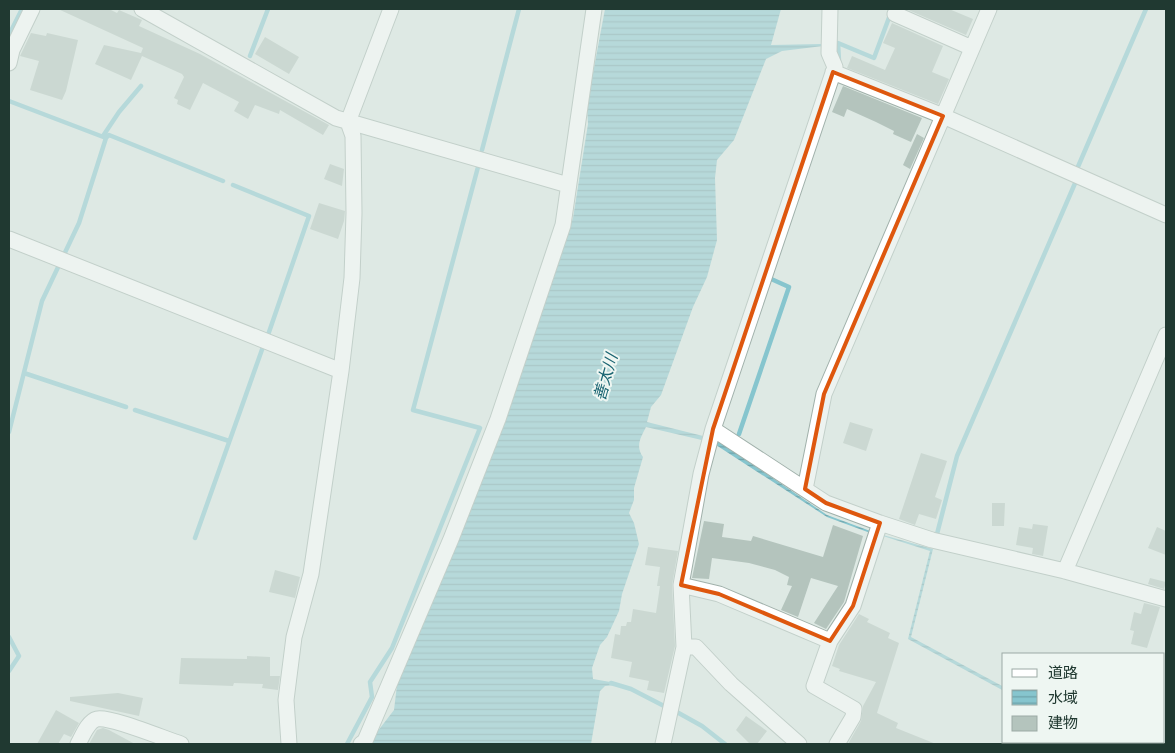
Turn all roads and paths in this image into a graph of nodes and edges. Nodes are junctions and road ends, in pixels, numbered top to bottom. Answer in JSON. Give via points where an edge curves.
{"nodes":[{"id":1,"x":32,"y":9,"type":"edge"},
{"id":2,"x":142,"y":9,"type":"edge"},
{"id":3,"x":391,"y":9,"type":"edge"},
{"id":4,"x":594,"y":9,"type":"edge"},
{"id":5,"x":830,"y":9,"type":"edge"},
{"id":6,"x":989,"y":9,"type":"edge"},
{"id":7,"x":895,"y":14,"type":"dead end"},
{"id":8,"x":972,"y":48,"type":"junction"},
{"id":9,"x":9,"y":63,"type":"edge"},
{"id":10,"x":833,"y":72,"type":"junction"},
{"id":11,"x":943,"y":116,"type":"junction"},
{"id":12,"x":348,"y":122,"type":"junction"},
{"id":13,"x":568,"y":185,"type":"junction"},
{"id":14,"x":1166,"y":214,"type":"edge"},
{"id":15,"x":9,"y":239,"type":"edge"},
{"id":16,"x":1166,"y":335,"type":"edge"},
{"id":17,"x":341,"y":371,"type":"junction"},
{"id":18,"x":713,"y":429,"type":"junction"},
{"id":19,"x":805,"y":489,"type":"junction"},
{"id":20,"x":880,"y":523,"type":"junction"},
{"id":21,"x":1066,"y":571,"type":"junction"},
{"id":22,"x":681,"y":585,"type":"junction"},
{"id":23,"x":1166,"y":599,"type":"edge"},
{"id":24,"x":830,"y":641,"type":"junction"},
{"id":25,"x":684,"y":647,"type":"junction"},
{"id":26,"x":78,"y":744,"type":"edge"},
{"id":27,"x":181,"y":744,"type":"edge"},
{"id":28,"x":289,"y":744,"type":"edge"},
{"id":29,"x":361,"y":744,"type":"edge"},
{"id":30,"x":663,"y":744,"type":"edge"},
{"id":31,"x":799,"y":744,"type":"edge"},
{"id":32,"x":837,"y":744,"type":"edge"}],
"edges":[{"from":1,"to":9,"type":"street"},
{"from":2,"to":12,"type":"street"},
{"from":3,"to":12,"type":"street"},
{"from":4,"to":13,"type":"street"},
{"from":5,"to":10,"type":"street","via":[[829,53],[835,67]]},
{"from":6,"to":8,"type":"street"},
{"from":7,"to":8,"type":"street"},
{"from":8,"to":11,"type":"street"},
{"from":10,"to":11,"type":"street"},
{"from":10,"to":18,"type":"street"},
{"from":11,"to":14,"type":"street"},
{"from":11,"to":19,"type":"street","via":[[824,394]]},
{"from":12,"to":13,"type":"street"},
{"from":12,"to":17,"type":"street","via":[[353,136],[354,213],[352,278]]},
{"from":13,"to":29,"type":"street","via":[[563,226],[498,419],[451,539]]},
{"from":15,"to":17,"type":"street"},
{"from":16,"to":21,"type":"street"},
{"from":17,"to":28,"type":"street","via":[[311,574],[294,637],[286,700]]},
{"from":18,"to":19,"type":"street"},
{"from":18,"to":22,"type":"street","via":[[701,474]]},
{"from":19,"to":20,"type":"street","via":[[826,503]]},
{"from":20,"to":21,"type":"street","via":[[932,540]]},
{"from":20,"to":24,"type":"street","via":[[853,606]]},
{"from":21,"to":23,"type":"street"},
{"from":22,"to":24,"type":"street","via":[[719,594]]},
{"from":22,"to":25,"type":"street"},
{"from":24,"to":32,"type":"street","via":[[814,686],[854,709],[853,717]]},
{"from":25,"to":30,"type":"street"},
{"from":25,"to":31,"type":"street","via":[[696,647],[730,684]]},
{"from":26,"to":27,"type":"street","via":[[97,719],[111,720]]}]}
